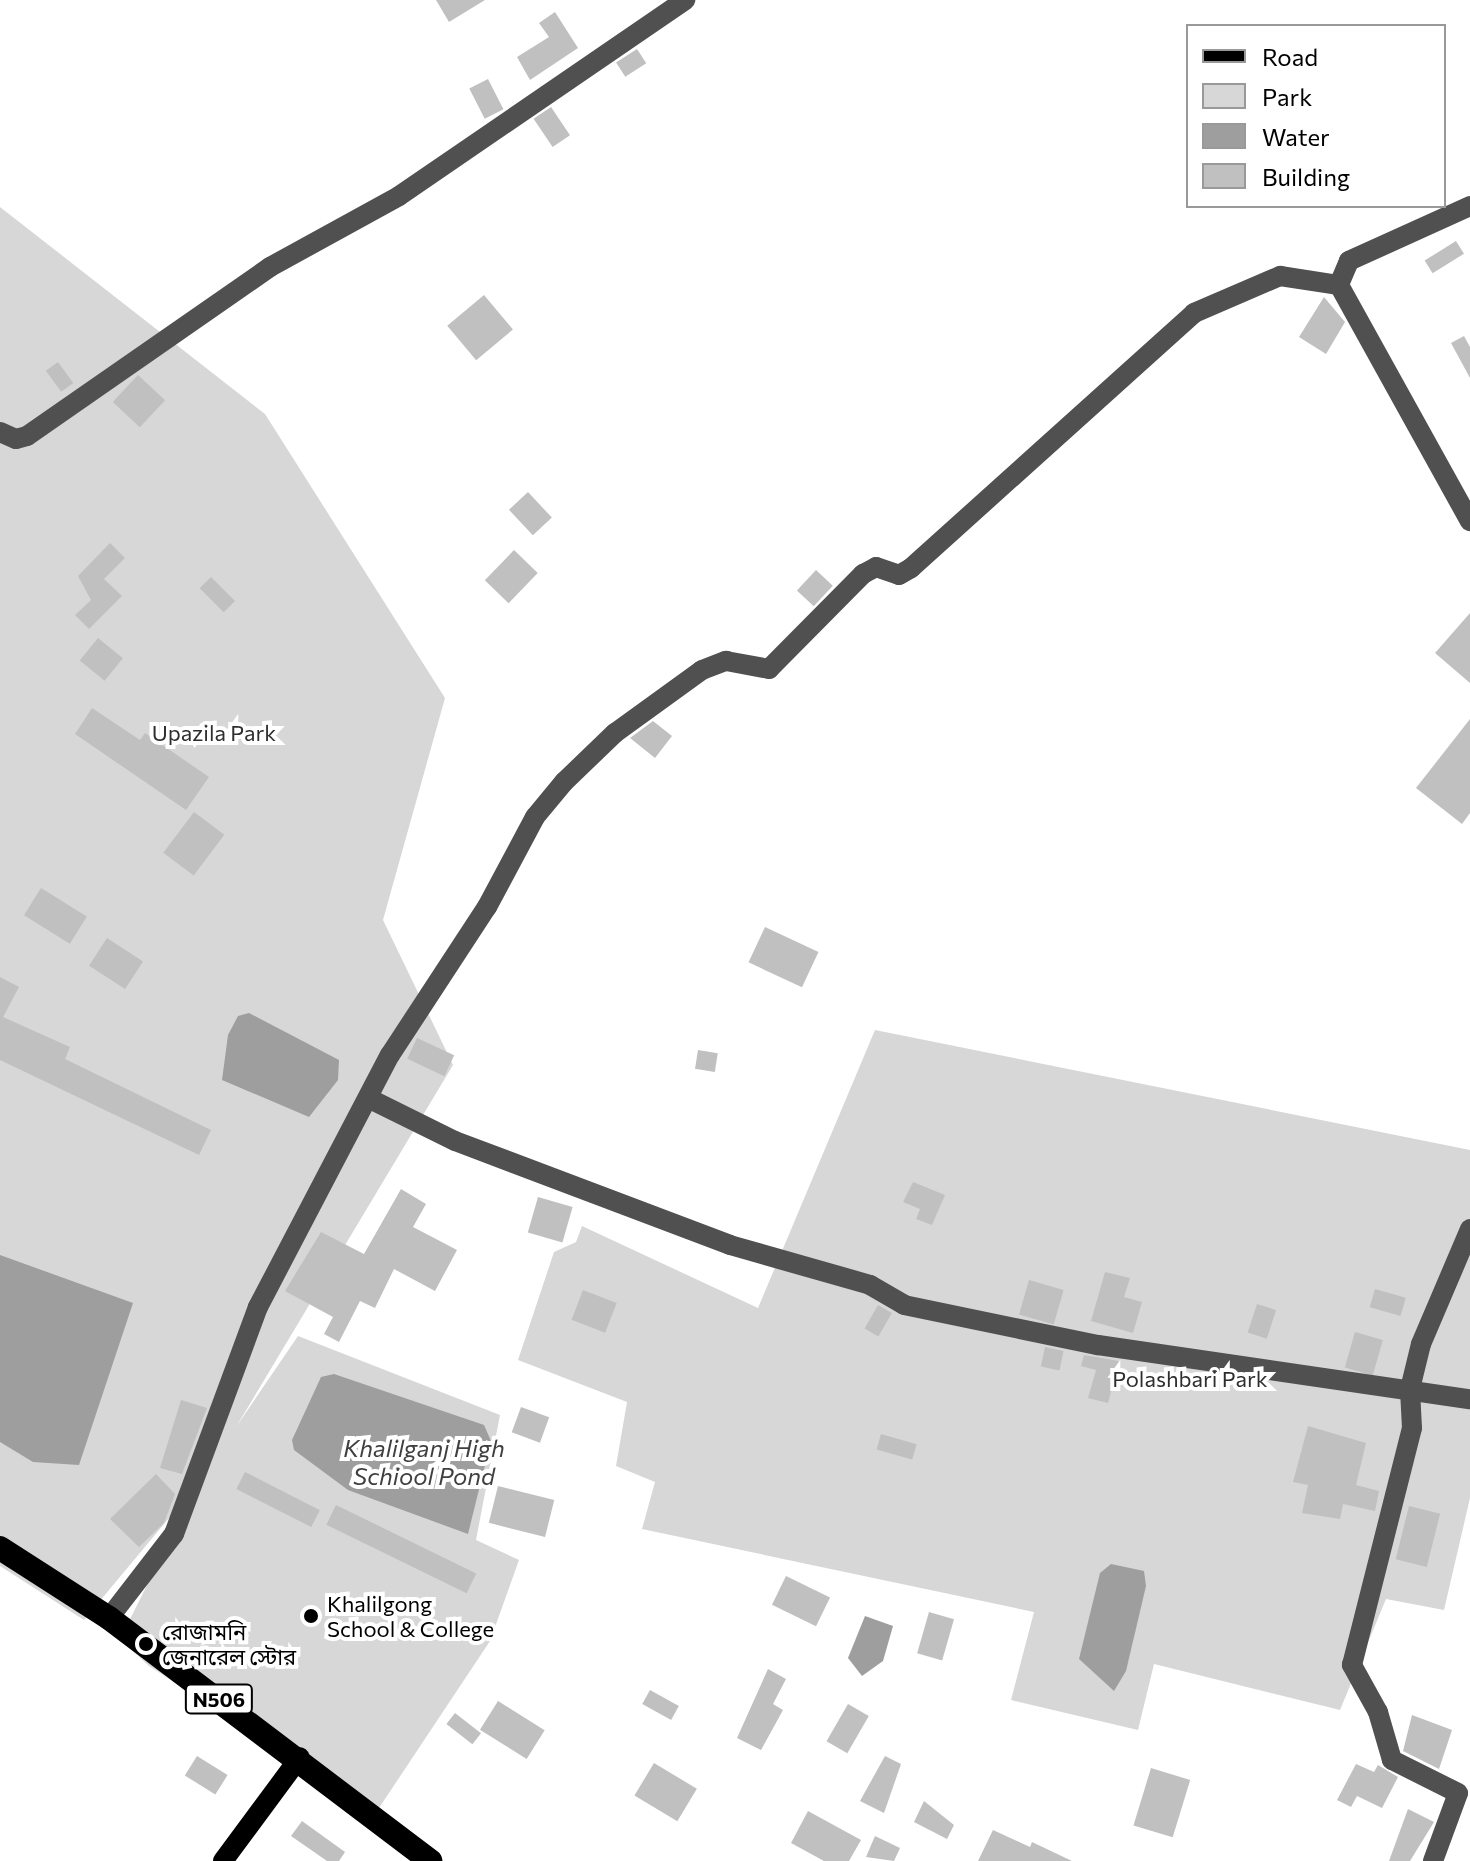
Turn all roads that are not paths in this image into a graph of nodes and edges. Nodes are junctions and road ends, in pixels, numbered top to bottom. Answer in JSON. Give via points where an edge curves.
{"nodes":[{"id":1,"x":685,"y":0,"type":"edge"},
{"id":2,"x":1470,"y":206,"type":"edge"},
{"id":3,"x":1339,"y":285,"type":"junction"},
{"id":4,"x":0,"y":432,"type":"edge"},
{"id":5,"x":1470,"y":521,"type":"edge"},
{"id":6,"x":370,"y":1099,"type":"junction"},
{"id":7,"x":1470,"y":1229,"type":"edge"},
{"id":8,"x":1410,"y":1389,"type":"junction"},
{"id":9,"x":1470,"y":1399,"type":"edge"},
{"id":10,"x":0,"y":1548,"type":"edge"},
{"id":11,"x":109,"y":1618,"type":"junction"},
{"id":12,"x":300,"y":1757,"type":"junction"},
{"id":13,"x":223,"y":1861,"type":"edge"},
{"id":14,"x":430,"y":1861,"type":"edge"},
{"id":15,"x":1433,"y":1861,"type":"edge"}],
"edges":[{"from":1,"to":4,"type":"street","via":[[399,196],[270,267],[27,436],[16,439]]},
{"from":2,"to":3,"type":"street","via":[[1349,261]]},
{"from":3,"to":5,"type":"street"},
{"from":3,"to":6,"type":"street","via":[[1280,276],[1194,313],[911,568],[899,575],[876,567],[863,574],[769,669],[726,661],[702,670],[615,733],[535,817],[487,907],[390,1055]]},
{"from":6,"to":8,"type":"street","via":[[455,1141],[730,1245],[870,1285],[904,1305],[1098,1345]]},
{"from":6,"to":11,"type":"street","via":[[258,1307],[174,1534]]},
{"from":7,"to":8,"type":"street","via":[[1421,1344]]},
{"from":8,"to":9,"type":"street"},
{"from":8,"to":15,"type":"street","via":[[1412,1428],[1352,1665],[1378,1712],[1392,1760],[1458,1793]]},
{"from":10,"to":11,"type":"highway","number":"N506"},
{"from":11,"to":12,"type":"highway","number":"N506"},
{"from":12,"to":13,"type":"main road"},
{"from":12,"to":14,"type":"highway","number":"N506"}]}
